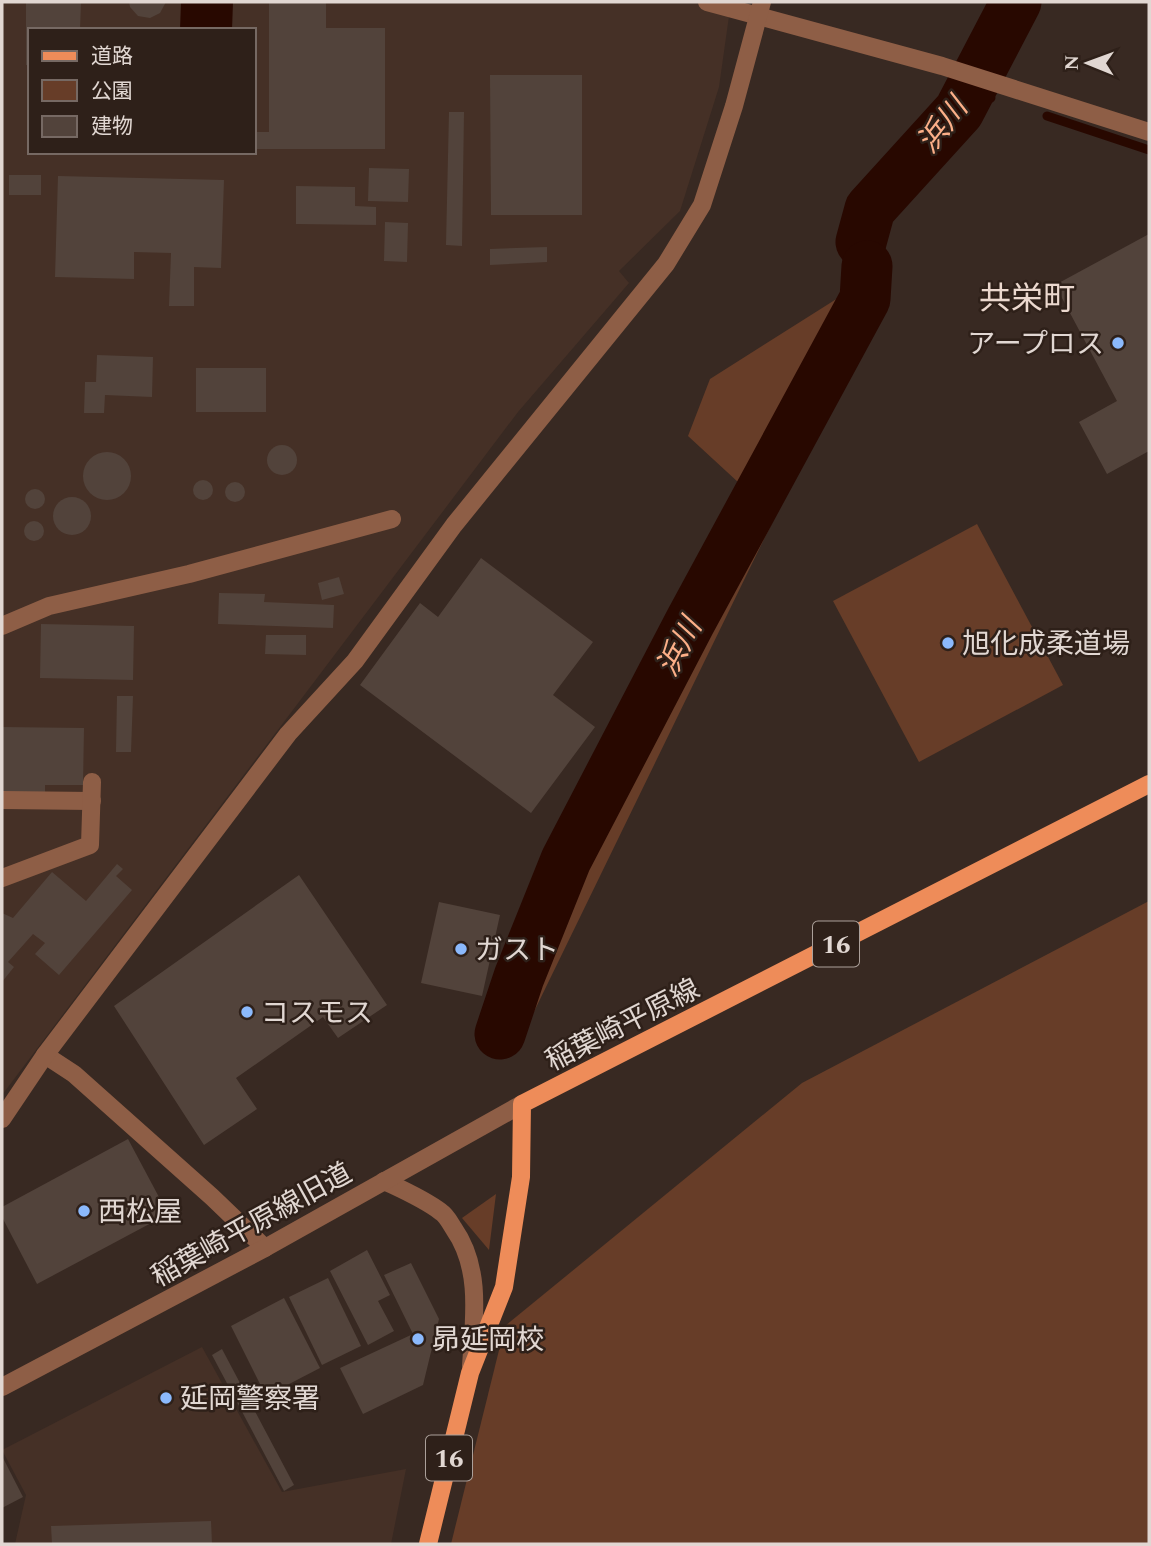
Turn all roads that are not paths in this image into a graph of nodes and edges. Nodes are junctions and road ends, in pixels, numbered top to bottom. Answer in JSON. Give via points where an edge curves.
{"nodes":[{"id":1,"x":706,"y":2,"type":"edge"},
{"id":2,"x":760,"y":8,"type":"edge"},
{"id":3,"x":1149,"y":132,"type":"edge"},
{"id":4,"x":392,"y":519,"type":"dead end"},
{"id":5,"x":2,"y":626,"type":"edge"},
{"id":6,"x":92,"y":782,"type":"dead end"},
{"id":7,"x":1149,"y":784,"type":"edge"},
{"id":8,"x":2,"y":800,"type":"edge"},
{"id":9,"x":92,"y":801,"type":"junction"},
{"id":10,"x":2,"y":878,"type":"edge"},
{"id":11,"x":45,"y":1055,"type":"junction"},
{"id":12,"x":522,"y":1104,"type":"junction"},
{"id":13,"x":2,"y":1119,"type":"edge"},
{"id":14,"x":384,"y":1181,"type":"junction"},
{"id":15,"x":265,"y":1248,"type":"junction"},
{"id":16,"x":470,"y":1373,"type":"junction"},
{"id":17,"x":2,"y":1387,"type":"edge"},
{"id":18,"x":428,"y":1544,"type":"edge"}],
"edges":[{"from":1,"to":2,"type":"street"},
{"from":2,"to":3,"type":"street"},
{"from":2,"to":11,"type":"street","via":[[702,205],[666,264],[454,525],[355,660],[288,734]]},
{"from":4,"to":5,"type":"street","via":[[49,606]]},
{"from":6,"to":9,"type":"street"},
{"from":7,"to":12,"type":"main road","name":"稲葉崎平原線","number":"16"},
{"from":8,"to":9,"type":"street"},
{"from":9,"to":10,"type":"street","via":[[90,845]]},
{"from":11,"to":13,"type":"street"},
{"from":11,"to":15,"type":"street","via":[[74,1074]]},
{"from":12,"to":14,"type":"street","name":"稲葉崎平原線旧道"},
{"from":12,"to":16,"type":"main road","number":"16","via":[[521,1177],[504,1287]]},
{"from":14,"to":15,"type":"street","name":"稲葉崎平原線旧道"},
{"from":14,"to":16,"type":"street","via":[[444,1214],[460,1238],[473,1275]]},
{"from":15,"to":17,"type":"street","name":"稲葉崎平原線旧道"},
{"from":16,"to":18,"type":"main road","number":"16"}]}
